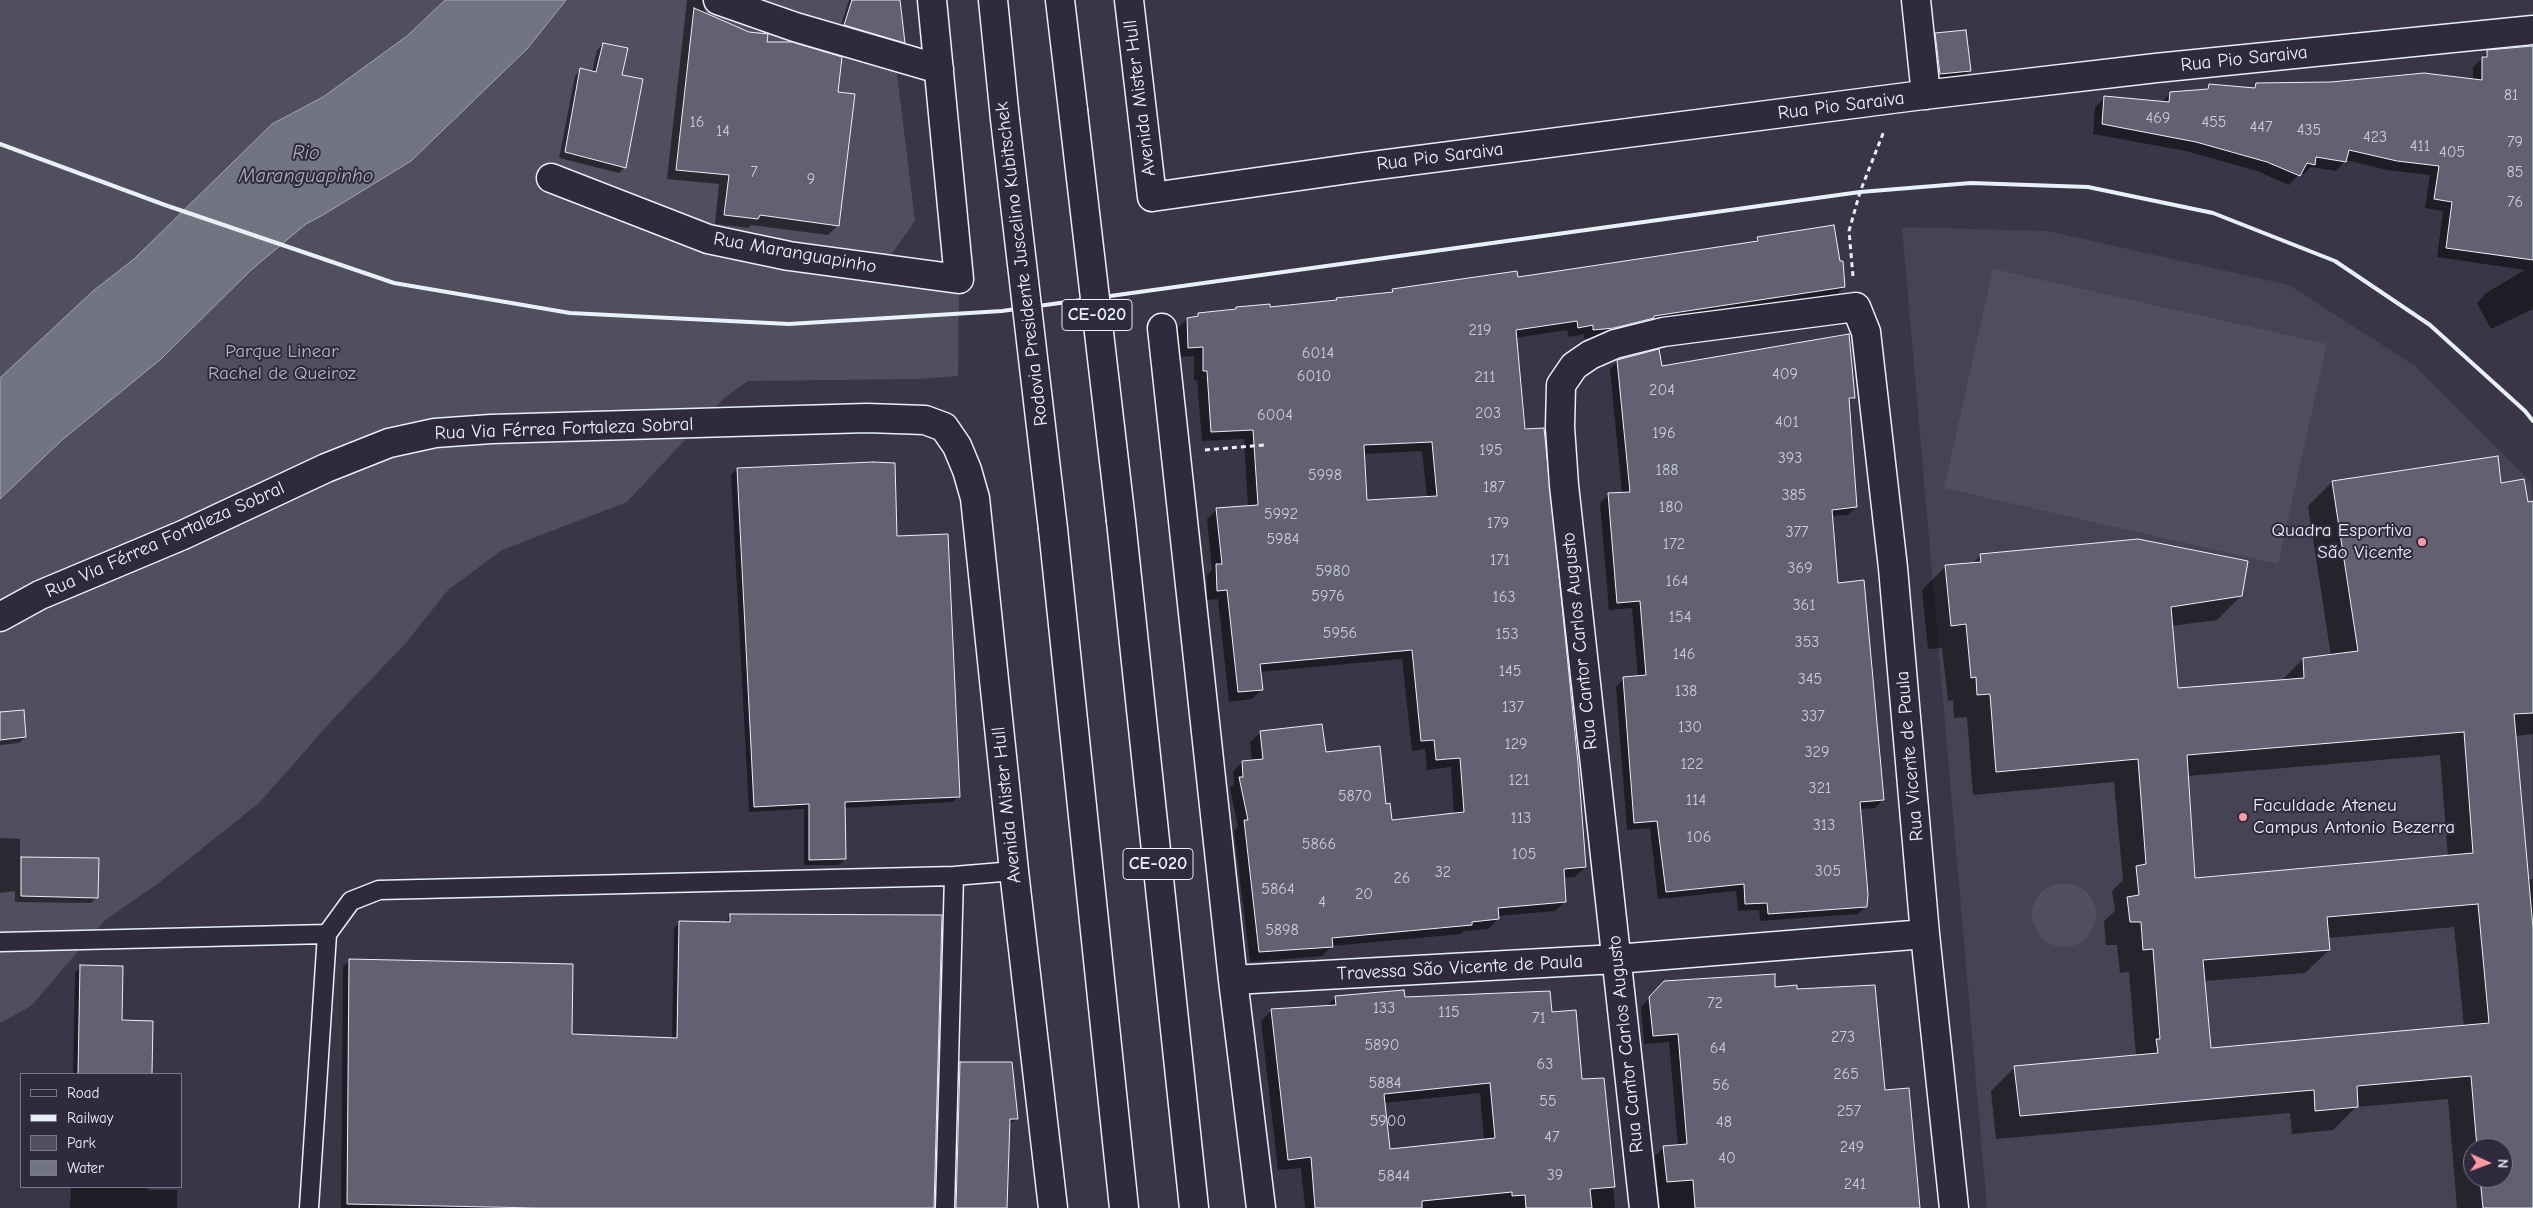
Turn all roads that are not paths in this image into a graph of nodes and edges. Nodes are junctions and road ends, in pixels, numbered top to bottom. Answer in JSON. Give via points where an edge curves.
{"nodes":[{"id":1,"x":718,"y":0,"type":"edge"},
{"id":2,"x":932,"y":0,"type":"edge"},
{"id":3,"x":992,"y":0,"type":"edge"},
{"id":4,"x":1060,"y":0,"type":"edge"},
{"id":5,"x":1129,"y":0,"type":"edge"},
{"id":6,"x":1916,"y":0,"type":"edge"},
{"id":7,"x":2533,"y":30,"type":"edge"},
{"id":8,"x":939,"y":69,"type":"junction"},
{"id":9,"x":1926,"y":95,"type":"junction"},
{"id":10,"x":551,"y":178,"type":"dead end"},
{"id":11,"x":1152,"y":197,"type":"joint"},
{"id":12,"x":1856,"y":307,"type":"joint"},
{"id":13,"x":1162,"y":328,"type":"dead end"},
{"id":14,"x":925,"y":420,"type":"joint"},
{"id":15,"x":0,"y":617,"type":"edge"},
{"id":16,"x":1014,"y":871,"type":"junction"},
{"id":17,"x":954,"y":876,"type":"junction"},
{"id":18,"x":327,"y":934,"type":"junction"},
{"id":19,"x":1926,"y":934,"type":"junction"},
{"id":20,"x":0,"y":942,"type":"edge"},
{"id":21,"x":1616,"y":959,"type":"junction"},
{"id":22,"x":1233,"y":980,"type":"junction"},
{"id":23,"x":309,"y":1208,"type":"edge"},
{"id":24,"x":946,"y":1208,"type":"edge"},
{"id":25,"x":1053,"y":1208,"type":"edge"},
{"id":26,"x":1124,"y":1208,"type":"edge"},
{"id":27,"x":1194,"y":1208,"type":"edge"},
{"id":28,"x":1261,"y":1208,"type":"edge"},
{"id":29,"x":1644,"y":1208,"type":"edge"},
{"id":30,"x":1954,"y":1208,"type":"edge"}],
"edges":[{"from":1,"to":8,"type":"main road","via":[[795,27]]},
{"from":2,"to":8,"type":"main road"},
{"from":3,"to":26,"type":"main road","name":"Rodovia Presidente Juscelino Kubitschek","bridge":true,"via":[[1053,529]]},
{"from":4,"to":27,"type":"main road","number":"CE-020","bridge":true,"via":[[1121,521]]},
{"from":5,"to":11,"type":"main road","name":"Avenida Mister Hull"},
{"from":6,"to":9,"type":"main road"},
{"from":7,"to":9,"type":"main road","name":"Rua Pio Saraiva"},
{"from":8,"to":10,"type":"main road","name":"Rua Maranguapinho","via":[[959,279],[789,256],[708,239]]},
{"from":9,"to":11,"type":"main road","name":"Rua Pio Saraiva"},
{"from":12,"to":19,"type":"main road","name":"Rua Vicente de Paula","via":[[1866,332],[1888,529]]},
{"from":12,"to":21,"type":"main road","name":"Rua Cantor Carlos Augusto","via":[[1663,332],[1614,344],[1574,366],[1562,385],[1560,427],[1564,485]]},
{"from":13,"to":22,"type":"main road"},
{"from":14,"to":15,"type":"main road","name":"Rua Via Férrea Fortaleza Sobral","via":[[867,418],[435,433],[389,443],[326,468],[183,535],[40,595]]},
{"from":14,"to":16,"type":"main road","name":"Avenida Mister Hull","via":[[944,427],[957,446],[975,498]]},
{"from":16,"to":17,"type":"lane"},
{"from":16,"to":25,"type":"main road","name":"Avenida Mister Hull"},
{"from":17,"to":18,"type":"lane","via":[[378,890],[351,901]]},
{"from":17,"to":24,"type":"lane"},
{"from":18,"to":20,"type":"lane"},
{"from":18,"to":23,"type":"lane"},
{"from":19,"to":21,"type":"main road","name":"Travessa São Vicente de Paula"},
{"from":19,"to":30,"type":"main road","name":"Rua Vicente de Paula"},
{"from":21,"to":22,"type":"main road","name":"Travessa São Vicente de Paula"},
{"from":21,"to":29,"type":"main road","name":"Rua Cantor Carlos Augusto"},
{"from":22,"to":28,"type":"main road"}]}
